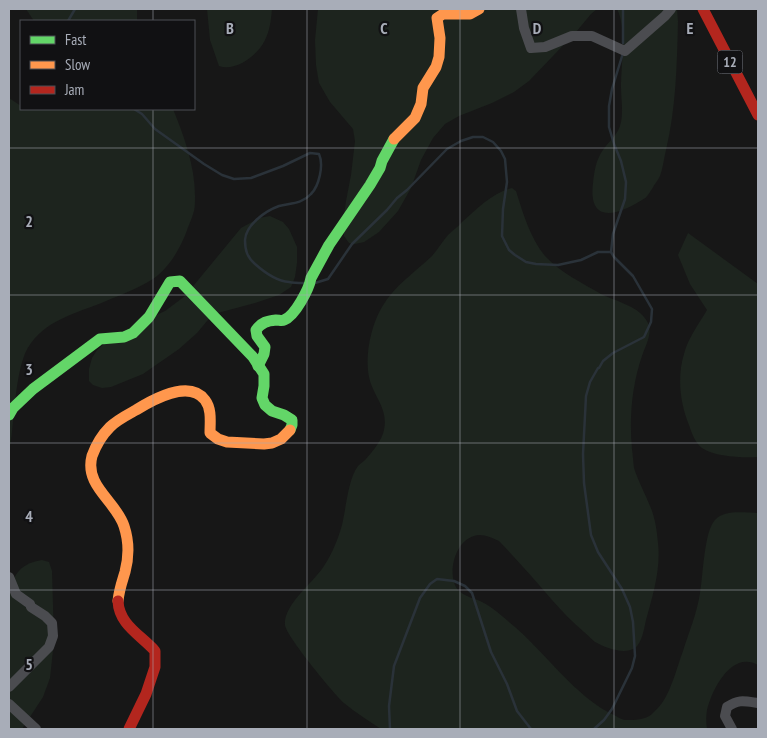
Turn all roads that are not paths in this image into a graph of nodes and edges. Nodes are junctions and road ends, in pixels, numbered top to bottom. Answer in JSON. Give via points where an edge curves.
{"nodes":[{"id":1,"x":478,"y":9,"type":"edge"},
{"id":2,"x":521,"y":9,"type":"edge"},
{"id":3,"x":671,"y":9,"type":"edge"},
{"id":4,"x":703,"y":9,"type":"edge"},
{"id":5,"x":758,"y":115,"type":"edge"},
{"id":6,"x":258,"y":366,"type":"junction"},
{"id":7,"x":9,"y":415,"type":"edge"},
{"id":8,"x":9,"y":577,"type":"edge"},
{"id":9,"x":9,"y":687,"type":"edge"},
{"id":10,"x":758,"y":703,"type":"edge"},
{"id":11,"x":9,"y":704,"type":"edge"},
{"id":12,"x":36,"y":729,"type":"edge"},
{"id":13,"x":129,"y":729,"type":"edge"},
{"id":14,"x":732,"y":729,"type":"edge"}],
"edges":[{"from":1,"to":6,"type":"street","via":[[470,14],[443,14],[437,18],[439,57],[423,88],[415,118],[392,141],[370,186],[329,245],[294,313],[284,320],[266,321],[256,330],[265,347]]},
{"from":2,"to":3,"type":"street","via":[[531,48],[545,47],[572,36],[592,36],[625,51]]},
{"from":4,"to":5,"type":"street","number":"12"},
{"from":6,"to":7,"type":"street","via":[[180,281],[170,282],[134,333],[100,339],[33,390]]},
{"from":6,"to":13,"type":"street","via":[[264,374],[262,398],[265,405],[292,420],[289,433],[279,440],[266,444],[226,442],[217,438],[210,433],[212,419],[202,395],[178,390],[115,422],[94,451],[90,463],[91,476],[126,531],[128,545],[126,572],[120,586],[120,615],[129,628],[155,651],[155,667]]},
{"from":8,"to":9,"type":"street","via":[[16,594],[52,623],[53,636],[49,647]]},
{"from":10,"to":14,"type":"street","via":[[736,701],[727,707],[725,716]]},
{"from":11,"to":12,"type":"street"}]}
